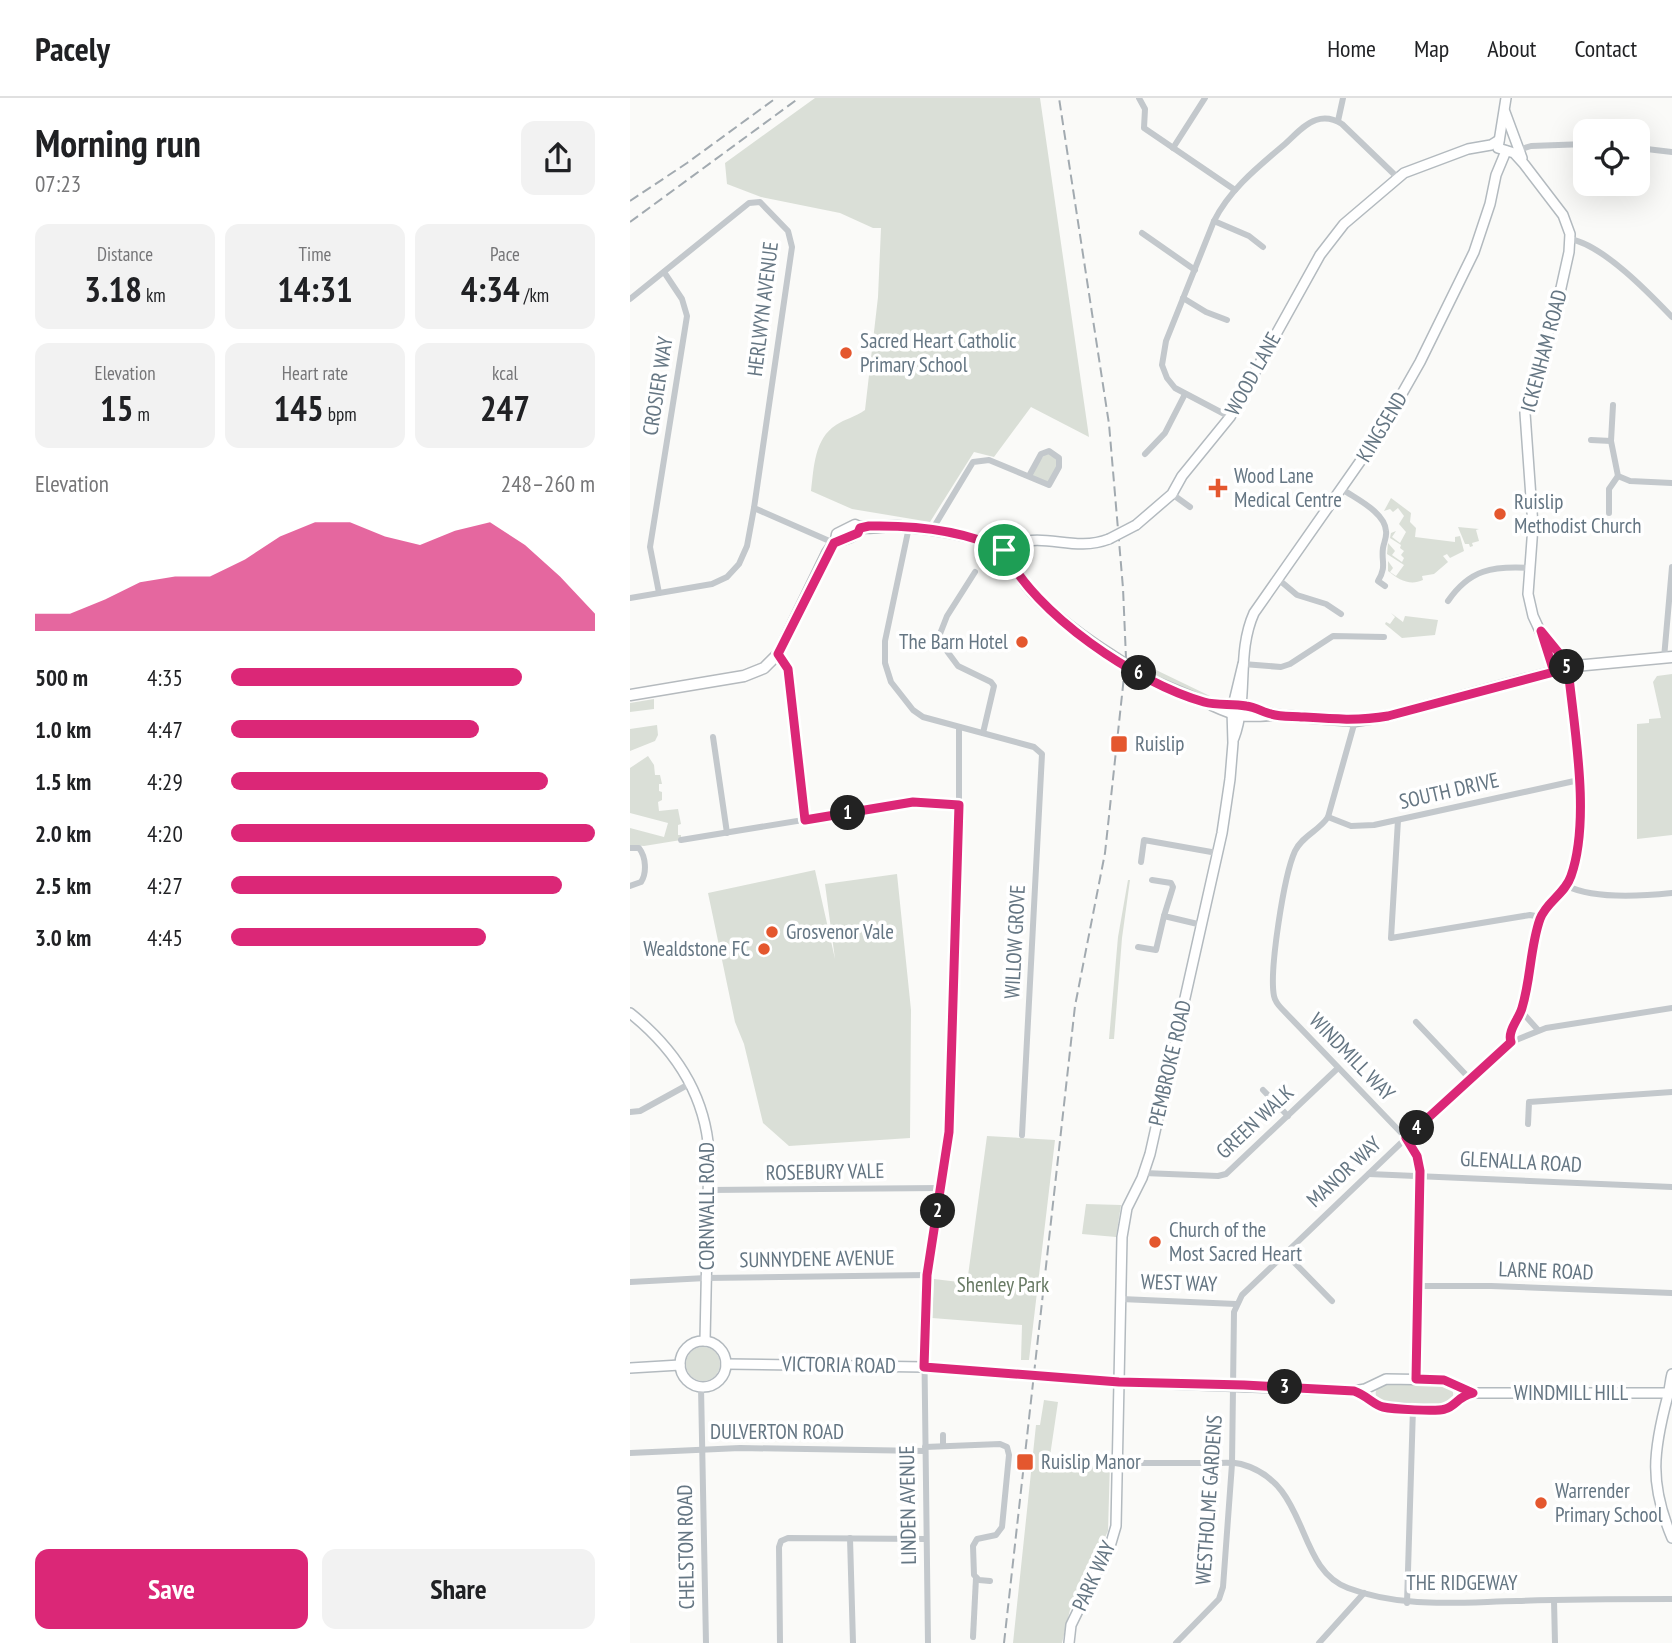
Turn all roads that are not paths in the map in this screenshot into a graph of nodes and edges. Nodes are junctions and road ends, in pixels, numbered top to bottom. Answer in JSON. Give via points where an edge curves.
{"nodes":[{"id":1,"x":1139,"y":98,"type":"edge"},
{"id":2,"x":1205,"y":98,"type":"edge"},
{"id":3,"x":1343,"y":98,"type":"edge"},
{"id":4,"x":1506,"y":102,"type":"edge"},
{"id":5,"x":1338,"y":121,"type":"junction"},
{"id":6,"x":1515,"y":143,"type":"junction"},
{"id":7,"x":1573,"y":144,"type":"edge"},
{"id":8,"x":1502,"y":146,"type":"junction"},
{"id":9,"x":1173,"y":148,"type":"junction"},
{"id":10,"x":1650,"y":149,"type":"edge"},
{"id":11,"x":1672,"y":152,"type":"edge"},
{"id":12,"x":1527,"y":167,"type":"junction"},
{"id":13,"x":1398,"y":178,"type":"junction"},
{"id":14,"x":1235,"y":190,"type":"junction"},
{"id":15,"x":1214,"y":221,"type":"junction"},
{"id":16,"x":1142,"y":233,"type":"dead end"},
{"id":17,"x":1570,"y":239,"type":"junction"},
{"id":18,"x":1264,"y":249,"type":"dead end"},
{"id":19,"x":1195,"y":270,"type":"junction"},
{"id":20,"x":664,"y":272,"type":"junction"},
{"id":21,"x":1183,"y":298,"type":"junction"},
{"id":22,"x":630,"y":299,"type":"edge"},
{"id":23,"x":1672,"y":317,"type":"edge"},
{"id":24,"x":1229,"y":320,"type":"dead end"},
{"id":25,"x":1185,"y":394,"type":"junction"},
{"id":26,"x":1613,"y":405,"type":"dead end"},
{"id":27,"x":1230,"y":416,"type":"junction"},
{"id":28,"x":1591,"y":440,"type":"dead end"},
{"id":29,"x":1611,"y":441,"type":"junction"},
{"id":30,"x":1145,"y":454,"type":"dead end"},
{"id":31,"x":1029,"y":476,"type":"junction"},
{"id":32,"x":1618,"y":476,"type":"junction"},
{"id":33,"x":1672,"y":483,"type":"edge"},
{"id":34,"x":1342,"y":489,"type":"junction"},
{"id":35,"x":1172,"y":494,"type":"junction"},
{"id":36,"x":1190,"y":506,"type":"dead end"},
{"id":37,"x":754,"y":508,"type":"junction"},
{"id":38,"x":1609,"y":513,"type":"dead end"},
{"id":39,"x":909,"y":527,"type":"junction"},
{"id":40,"x":932,"y":530,"type":"junction"},
{"id":41,"x":835,"y":542,"type":"junction"},
{"id":42,"x":1004,"y":550,"type":"junction"},
{"id":43,"x":1672,"y":567,"type":"edge"},
{"id":44,"x":1529,"y":568,"type":"junction"},
{"id":45,"x":975,"y":572,"type":"dead end"},
{"id":46,"x":1278,"y":579,"type":"junction"},
{"id":47,"x":1385,"y":586,"type":"dead end"},
{"id":48,"x":659,"y":593,"type":"junction"},
{"id":49,"x":630,"y":598,"type":"edge"},
{"id":50,"x":1448,"y":601,"type":"dead end"},
{"id":51,"x":1341,"y":614,"type":"dead end"},
{"id":52,"x":1541,"y":631,"type":"junction"},
{"id":53,"x":1384,"y":636,"type":"dead end"},
{"id":54,"x":778,"y":654,"type":"junction"},
{"id":55,"x":1668,"y":657,"type":"edge"},
{"id":56,"x":1243,"y":664,"type":"junction"},
{"id":57,"x":1568,"y":668,"type":"junction"},
{"id":58,"x":1554,"y":672,"type":"junction"},
{"id":59,"x":630,"y":695,"type":"edge"},
{"id":60,"x":1237,"y":711,"type":"junction"},
{"id":61,"x":1355,"y":721,"type":"junction"},
{"id":62,"x":959,"y":727,"type":"junction"},
{"id":63,"x":983,"y":733,"type":"junction"},
{"id":64,"x":713,"y":737,"type":"dead end"},
{"id":65,"x":1579,"y":780,"type":"junction"},
{"id":66,"x":959,"y":805,"type":"junction"},
{"id":67,"x":1328,"y":817,"type":"junction"},
{"id":68,"x":805,"y":820,"type":"junction"},
{"id":69,"x":1398,"y":820,"type":"junction"},
{"id":70,"x":727,"y":833,"type":"junction"},
{"id":71,"x":681,"y":841,"type":"dead end"},
{"id":72,"x":630,"y":848,"type":"edge"},
{"id":73,"x":1217,"y":853,"type":"junction"},
{"id":74,"x":1141,"y":862,"type":"dead end"},
{"id":75,"x":1152,"y":880,"type":"dead end"},
{"id":76,"x":630,"y":886,"type":"edge"},
{"id":77,"x":1567,"y":886,"type":"junction"},
{"id":78,"x":1672,"y":893,"type":"edge"},
{"id":79,"x":1164,"y":916,"type":"junction"},
{"id":80,"x":1541,"y":917,"type":"junction"},
{"id":81,"x":1202,"y":925,"type":"junction"},
{"id":82,"x":1138,"y":947,"type":"dead end"},
{"id":83,"x":1672,"y":1008,"type":"edge"},
{"id":84,"x":1521,"y":1011,"type":"junction"},
{"id":85,"x":630,"y":1013,"type":"edge"},
{"id":86,"x":1416,"y":1022,"type":"dead end"},
{"id":87,"x":1538,"y":1030,"type":"junction"},
{"id":88,"x":1511,"y":1042,"type":"junction"},
{"id":89,"x":1338,"y":1068,"type":"junction"},
{"id":90,"x":1469,"y":1078,"type":"junction"},
{"id":91,"x":691,"y":1083,"type":"junction"},
{"id":92,"x":1263,"y":1090,"type":"dead end"},
{"id":93,"x":1672,"y":1092,"type":"edge"},
{"id":94,"x":630,"y":1112,"type":"edge"},
{"id":95,"x":1288,"y":1116,"type":"junction"},
{"id":96,"x":1528,"y":1124,"type":"dead end"},
{"id":97,"x":1022,"y":1135,"type":"dead end"},
{"id":98,"x":1406,"y":1138,"type":"junction"},
{"id":99,"x":1144,"y":1173,"type":"junction"},
{"id":100,"x":1369,"y":1174,"type":"junction"},
{"id":101,"x":1420,"y":1175,"type":"junction"},
{"id":102,"x":1672,"y":1187,"type":"edge"},
{"id":103,"x":941,"y":1188,"type":"junction"},
{"id":104,"x":709,"y":1191,"type":"junction"},
{"id":105,"x":1285,"y":1253,"type":"junction"},
{"id":106,"x":927,"y":1275,"type":"junction"},
{"id":107,"x":706,"y":1278,"type":"junction"},
{"id":108,"x":630,"y":1282,"type":"edge"},
{"id":109,"x":1418,"y":1286,"type":"junction"},
{"id":110,"x":1672,"y":1293,"type":"edge"},
{"id":111,"x":1121,"y":1299,"type":"junction"},
{"id":112,"x":1332,"y":1301,"type":"dead end"},
{"id":113,"x":1236,"y":1304,"type":"junction"},
{"id":114,"x":705,"y":1341,"type":"junction"},
{"id":115,"x":726,"y":1364,"type":"junction"},
{"id":116,"x":680,"y":1365,"type":"junction"},
{"id":117,"x":924,"y":1367,"type":"junction"},
{"id":118,"x":630,"y":1368,"type":"edge"},
{"id":119,"x":1672,"y":1374,"type":"edge"},
{"id":120,"x":1416,"y":1379,"type":"junction"},
{"id":121,"x":1119,"y":1382,"type":"junction"},
{"id":122,"x":1233,"y":1385,"type":"junction"},
{"id":123,"x":701,"y":1387,"type":"junction"},
{"id":124,"x":1354,"y":1391,"type":"junction"},
{"id":125,"x":1473,"y":1393,"type":"junction"},
{"id":126,"x":1670,"y":1394,"type":"edge"},
{"id":127,"x":1413,"y":1408,"type":"junction"},
{"id":128,"x":943,"y":1435,"type":"dead end"},
{"id":129,"x":989,"y":1435,"type":"dead end"},
{"id":130,"x":989,"y":1445,"type":"junction"},
{"id":131,"x":943,"y":1446,"type":"junction"},
{"id":132,"x":925,"y":1449,"type":"junction"},
{"id":133,"x":702,"y":1450,"type":"junction"},
{"id":134,"x":630,"y":1453,"type":"edge"},
{"id":135,"x":1118,"y":1462,"type":"junction"},
{"id":136,"x":1232,"y":1464,"type":"junction"},
{"id":137,"x":850,"y":1538,"type":"junction"},
{"id":138,"x":1672,"y":1538,"type":"edge"},
{"id":139,"x":926,"y":1539,"type":"junction"},
{"id":140,"x":976,"y":1578,"type":"junction"},
{"id":141,"x":990,"y":1581,"type":"dead end"},
{"id":142,"x":1364,"y":1593,"type":"junction"},
{"id":143,"x":1672,"y":1599,"type":"edge"},
{"id":144,"x":1554,"y":1600,"type":"junction"},
{"id":145,"x":1407,"y":1603,"type":"junction"},
{"id":146,"x":973,"y":1637,"type":"dead end"},
{"id":147,"x":706,"y":1643,"type":"edge"},
{"id":148,"x":780,"y":1643,"type":"edge"},
{"id":149,"x":853,"y":1643,"type":"edge"},
{"id":150,"x":928,"y":1643,"type":"edge"},
{"id":151,"x":1069,"y":1643,"type":"edge"},
{"id":152,"x":1176,"y":1643,"type":"edge"},
{"id":153,"x":1319,"y":1643,"type":"edge"},
{"id":154,"x":1555,"y":1643,"type":"edge"}],
"edges":[{"from":1,"to":9,"type":"street","via":[[1146,115],[1141,130]]},
{"from":2,"to":9,"type":"street"},
{"from":3,"to":5,"type":"street"},
{"from":4,"to":6,"type":"street"},
{"from":4,"to":8,"type":"street"},
{"from":5,"to":13,"type":"street"},
{"from":5,"to":14,"type":"street","via":[[1310,123]]},
{"from":6,"to":7,"type":"street"},
{"from":6,"to":8,"type":"street","via":[[1512,148]]},
{"from":6,"to":8,"type":"street","name":"WOOD LANE","via":[[1507,135]]},
{"from":6,"to":12,"type":"street"},
{"from":8,"to":12,"type":"street"},
{"from":8,"to":13,"type":"street","name":"WOOD LANE","via":[[1477,147]]},
{"from":8,"to":34,"type":"street","name":"KINGSEND","via":[[1481,234],[1458,287],[1393,411]]},
{"from":9,"to":14,"type":"street"},
{"from":10,"to":11,"type":"street"},
{"from":12,"to":17,"type":"street","via":[[1563,215]]},
{"from":13,"to":27,"type":"street","name":"WOOD LANE","via":[[1356,212],[1327,245]]},
{"from":14,"to":15,"type":"street"},
{"from":15,"to":18,"type":"street","via":[[1249,236]]},
{"from":15,"to":19,"type":"street"},
{"from":16,"to":19,"type":"street"},
{"from":17,"to":23,"type":"street","via":[[1594,248]]},
{"from":17,"to":44,"type":"street","name":"ICKENHAM ROAD","via":[[1561,288],[1525,413],[1533,526]]},
{"from":19,"to":21,"type":"street"},
{"from":20,"to":22,"type":"street","name":"HERLWYN AVENUE"},
{"from":20,"to":37,"type":"street","name":"HERLWYN AVENUE","via":[[753,201],[769,209],[792,238]]},
{"from":20,"to":48,"type":"street","name":"CROSIER WAY","via":[[687,316],[650,547]]},
{"from":21,"to":24,"type":"street"},
{"from":21,"to":25,"type":"street","via":[[1162,357],[1167,378]]},
{"from":25,"to":27,"type":"street"},
{"from":25,"to":30,"type":"street","via":[[1165,433]]},
{"from":26,"to":29,"type":"street"},
{"from":27,"to":35,"type":"street","name":"WOOD LANE"},
{"from":28,"to":29,"type":"street"},
{"from":29,"to":32,"type":"street"},
{"from":31,"to":31,"type":"street","via":[[1049,485],[1059,458],[1049,452],[1041,454]]},
{"from":31,"to":40,"type":"street","via":[[989,460],[973,462]]},
{"from":32,"to":33,"type":"street"},
{"from":32,"to":38,"type":"street","via":[[1609,489]]},
{"from":34,"to":46,"type":"street","name":"KINGSEND"},
{"from":34,"to":47,"type":"street","via":[[1385,523],[1385,565],[1378,581]]},
{"from":35,"to":36,"type":"street"},
{"from":35,"to":42,"type":"street","name":"WOOD LANE","bridge":true,"via":[[1136,525],[1109,539],[1080,546],[1029,539]]},
{"from":37,"to":41,"type":"street"},
{"from":37,"to":48,"type":"street","via":[[747,546],[727,577]]},
{"from":39,"to":40,"type":"main road"},
{"from":39,"to":41,"type":"main road","via":[[860,528]]},
{"from":39,"to":62,"type":"street","via":[[885,641],[887,673],[918,714]]},
{"from":40,"to":42,"type":"main road","via":[[968,535]]},
{"from":41,"to":54,"type":"main road"},
{"from":42,"to":60,"type":"main road","bridge":true,"via":[[1028,588],[1097,646],[1185,696]]},
{"from":43,"to":55,"type":"street"},
{"from":44,"to":50,"type":"street","via":[[1499,567],[1482,572]]},
{"from":44,"to":52,"type":"street","name":"ICKENHAM ROAD","via":[[1530,606]]},
{"from":45,"to":63,"type":"street","via":[[938,639],[958,666],[994,686]]},
{"from":46,"to":51,"type":"street","via":[[1297,595]]},
{"from":46,"to":56,"type":"street","name":"KINGSEND","via":[[1254,612]]},
{"from":48,"to":49,"type":"street"},
{"from":52,"to":57,"type":"street","name":"ICKENHAM ROAD"},
{"from":52,"to":58,"type":"street","name":"ICKENHAM ROAD"},
{"from":53,"to":56,"type":"street","via":[[1333,636],[1281,667]]},
{"from":54,"to":59,"type":"main road","via":[[752,674]]},
{"from":54,"to":68,"type":"street","via":[[788,669]]},
{"from":55,"to":57,"type":"main road"},
{"from":56,"to":60,"type":"street","name":"KINGSEND"},
{"from":57,"to":58,"type":"main road"},
{"from":57,"to":65,"type":"street"},
{"from":58,"to":61,"type":"main road"},
{"from":60,"to":61,"type":"main road"},
{"from":60,"to":73,"type":"street","name":"PEMBROKE ROAD"},
{"from":61,"to":67,"type":"street"},
{"from":62,"to":63,"type":"street"},
{"from":62,"to":66,"type":"street","name":"LINDEN AVENUE"},
{"from":63,"to":97,"type":"street","name":"WILLOW GROVE","via":[[1034,747],[1040,751],[1042,766]]},
{"from":64,"to":70,"type":"street"},
{"from":65,"to":69,"type":"street","name":"SOUTH DRIVE"},
{"from":65,"to":77,"type":"street","via":[[1578,842]]},
{"from":66,"to":68,"type":"street","via":[[913,802]]},
{"from":66,"to":103,"type":"street","name":"LINDEN AVENUE","via":[[949,1132]]},
{"from":67,"to":69,"type":"street","name":"SOUTH DRIVE","via":[[1355,827]]},
{"from":67,"to":89,"type":"street","name":"WINDMILL WAY","via":[[1300,843],[1288,872],[1274,986],[1282,1010]]},
{"from":68,"to":70,"type":"street"},
{"from":69,"to":80,"type":"street","via":[[1391,938],[1530,915]]},
{"from":70,"to":71,"type":"street"},
{"from":72,"to":76,"type":"street","via":[[642,852],[645,877]]},
{"from":73,"to":74,"type":"street","via":[[1144,840]]},
{"from":73,"to":81,"type":"street","name":"PEMBROKE ROAD"},
{"from":75,"to":79,"type":"street","via":[[1173,887]]},
{"from":77,"to":78,"type":"street","via":[[1634,896]]},
{"from":77,"to":80,"type":"street"},
{"from":79,"to":81,"type":"street"},
{"from":79,"to":82,"type":"street","via":[[1156,950]]},
{"from":80,"to":84,"type":"street"},
{"from":81,"to":99,"type":"street","name":"PEMBROKE ROAD"},
{"from":83,"to":87,"type":"street","name":"MANOR WAY"},
{"from":84,"to":87,"type":"street"},
{"from":84,"to":88,"type":"street"},
{"from":85,"to":91,"type":"street","name":"CORNWALL ROAD","via":[[673,1054]]},
{"from":86,"to":90,"type":"street"},
{"from":87,"to":88,"type":"street","name":"MANOR WAY"},
{"from":88,"to":90,"type":"street","name":"MANOR WAY"},
{"from":89,"to":95,"type":"street","name":"GREEN WALK"},
{"from":89,"to":98,"type":"street","name":"WINDMILL WAY"},
{"from":90,"to":98,"type":"street","name":"MANOR WAY"},
{"from":91,"to":94,"type":"street"},
{"from":91,"to":104,"type":"street","name":"CORNWALL ROAD","via":[[708,1128]]},
{"from":92,"to":95,"type":"street"},
{"from":93,"to":96,"type":"street","via":[[1529,1101]]},
{"from":95,"to":99,"type":"street","name":"GREEN WALK","via":[[1223,1175]]},
{"from":98,"to":100,"type":"street","name":"MANOR WAY"},
{"from":98,"to":101,"type":"street","via":[[1417,1156]]},
{"from":99,"to":111,"type":"street","name":"PEMBROKE ROAD","via":[[1124,1220]]},
{"from":100,"to":101,"type":"street","name":"GLENALLA ROAD"},
{"from":100,"to":105,"type":"street","name":"MANOR WAY"},
{"from":101,"to":102,"type":"street","name":"GLENALLA ROAD"},
{"from":101,"to":109,"type":"street"},
{"from":103,"to":104,"type":"street","name":"ROSEBURY VALE"},
{"from":103,"to":106,"type":"street","name":"LINDEN AVENUE"},
{"from":104,"to":107,"type":"street","name":"CORNWALL ROAD"},
{"from":105,"to":112,"type":"street"},
{"from":105,"to":113,"type":"street","name":"MANOR WAY"},
{"from":106,"to":107,"type":"street","name":"SUNNYDENE AVENUE"},
{"from":106,"to":117,"type":"street","name":"LINDEN AVENUE"},
{"from":107,"to":108,"type":"street","name":"SUNNYDENE AVENUE"},
{"from":107,"to":114,"type":"street","name":"CORNWALL ROAD"},
{"from":109,"to":110,"type":"street","name":"LARNE ROAD"},
{"from":109,"to":120,"type":"street"},
{"from":111,"to":113,"type":"street","name":"WEST WAY"},
{"from":111,"to":121,"type":"street","name":"PEMBROKE ROAD"},
{"from":113,"to":122,"type":"street"},
{"from":114,"to":115,"type":"street","via":[[717,1346]]},
{"from":114,"to":116,"type":"street","via":[[690,1345]]},
{"from":115,"to":117,"type":"street","name":"VICTORIA ROAD"},
{"from":115,"to":123,"type":"street","via":[[716,1383]]},
{"from":116,"to":118,"type":"street"},
{"from":116,"to":123,"type":"street","via":[[684,1378]]},
{"from":117,"to":121,"type":"street","name":"VICTORIA ROAD"},
{"from":117,"to":132,"type":"street","name":"LINDEN AVENUE"},
{"from":119,"to":126,"type":"street"},
{"from":120,"to":124,"type":"street","name":"WINDMILL HILL","via":[[1386,1379]]},
{"from":120,"to":125,"type":"street","name":"WINDMILL HILL","via":[[1444,1380]]},
{"from":121,"to":122,"type":"street","name":"WINDMILL HILL"},
{"from":121,"to":135,"type":"street","name":"PARK WAY"},
{"from":122,"to":124,"type":"street","name":"WINDMILL HILL"},
{"from":122,"to":136,"type":"street","name":"WESTHOLME GARDENS"},
{"from":123,"to":133,"type":"street","name":"CHELSTON ROAD"},
{"from":124,"to":127,"type":"street","name":"WINDMILL HILL","via":[[1382,1407]]},
{"from":125,"to":126,"type":"street","name":"WINDMILL HILL"},
{"from":125,"to":127,"type":"street","name":"WINDMILL HILL","via":[[1459,1397],[1446,1409]]},
{"from":126,"to":138,"type":"street","via":[[1662,1413],[1655,1459],[1660,1501]]},
{"from":127,"to":145,"type":"street"},
{"from":128,"to":131,"type":"street"},
{"from":129,"to":130,"type":"street"},
{"from":130,"to":131,"type":"street","name":"DULVERTON ROAD"},
{"from":130,"to":140,"type":"street","via":[[1005,1445],[1009,1455],[1002,1527],[996,1535],[975,1541]]},
{"from":131,"to":132,"type":"street","name":"DULVERTON ROAD"},
{"from":132,"to":133,"type":"street","name":"DULVERTON ROAD"},
{"from":132,"to":139,"type":"street","name":"LINDEN AVENUE"},
{"from":133,"to":134,"type":"street","name":"DULVERTON ROAD"},
{"from":133,"to":147,"type":"street","name":"CHELSTON ROAD"},
{"from":135,"to":136,"type":"street"},
{"from":135,"to":151,"type":"street","name":"PARK WAY","via":[[1114,1534],[1071,1625]]},
{"from":136,"to":142,"type":"street","name":"THE RIDGEWAY","via":[[1275,1484],[1295,1511],[1318,1563],[1336,1582]]},
{"from":136,"to":152,"type":"street","name":"WESTHOLME GARDENS","via":[[1223,1587],[1219,1599]]},
{"from":137,"to":139,"type":"street"},
{"from":137,"to":148,"type":"street","via":[[781,1541]]},
{"from":137,"to":149,"type":"street"},
{"from":139,"to":150,"type":"street","name":"LINDEN AVENUE"},
{"from":140,"to":141,"type":"street"},
{"from":140,"to":146,"type":"street"},
{"from":142,"to":145,"type":"street","name":"THE RIDGEWAY"},
{"from":142,"to":153,"type":"street"},
{"from":143,"to":144,"type":"street","name":"THE RIDGEWAY"},
{"from":144,"to":145,"type":"street","name":"THE RIDGEWAY"},
{"from":144,"to":154,"type":"street"}]}
